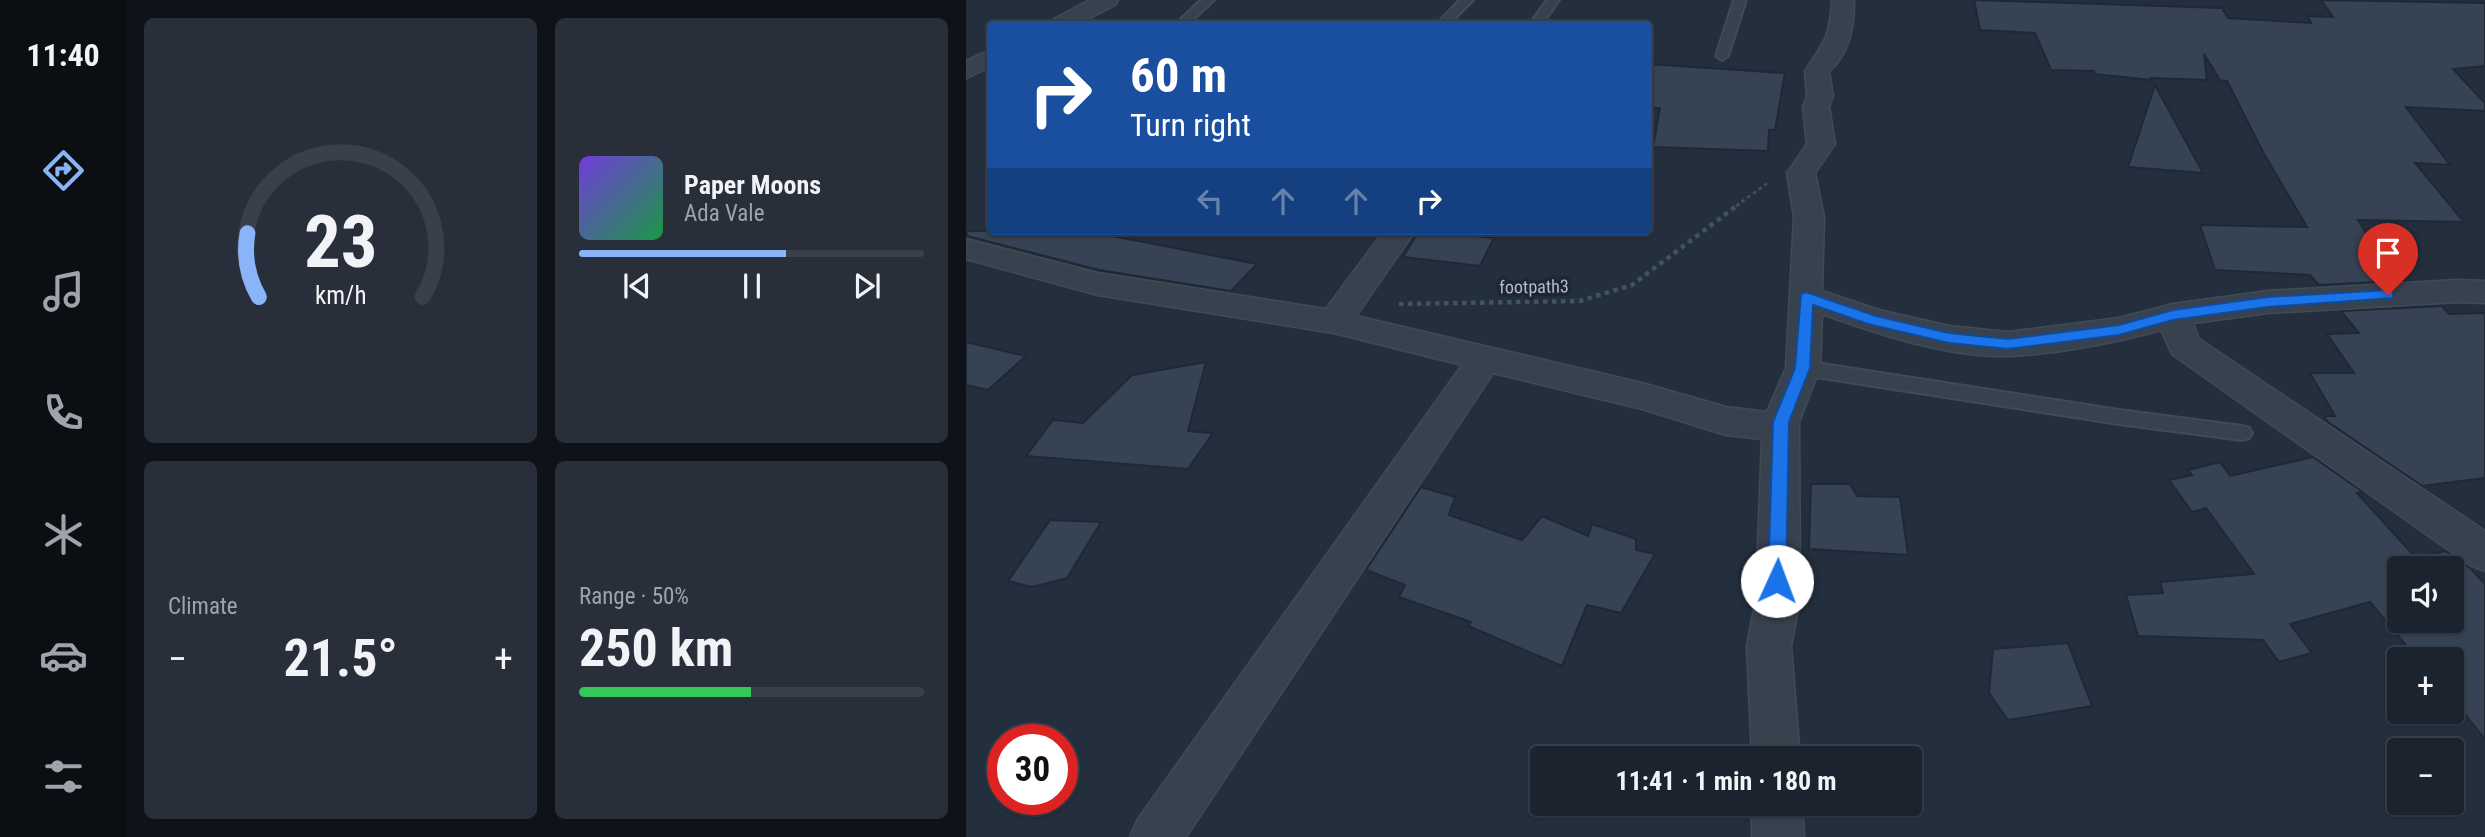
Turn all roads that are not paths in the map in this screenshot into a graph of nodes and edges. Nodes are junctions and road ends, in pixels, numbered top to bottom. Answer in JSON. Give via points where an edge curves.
{"nodes":[{"id":1,"x":1107,"y":0,"type":"edge"},
{"id":2,"x":1208,"y":0,"type":"edge"},
{"id":3,"x":1466,"y":0,"type":"edge"},
{"id":4,"x":1553,"y":0,"type":"edge"},
{"id":5,"x":1740,"y":0,"type":"edge"},
{"id":6,"x":1843,"y":0,"type":"edge"},
{"id":7,"x":1068,"y":21,"type":"edge"},
{"id":8,"x":1184,"y":21,"type":"edge"},
{"id":9,"x":1446,"y":21,"type":"edge"},
{"id":10,"x":1538,"y":21,"type":"edge"},
{"id":11,"x":1722,"y":56,"type":"dead end"},
{"id":12,"x":987,"y":59,"type":"edge"},
{"id":13,"x":966,"y":71,"type":"edge"},
{"id":14,"x":1397,"y":235,"type":"edge"},
{"id":15,"x":966,"y":249,"type":"edge"},
{"id":16,"x":2485,"y":292,"type":"edge"},
{"id":17,"x":1806,"y":297,"type":"junction"},
{"id":18,"x":2173,"y":315,"type":"junction"},
{"id":19,"x":1334,"y":322,"type":"junction"},
{"id":20,"x":1485,"y":358,"type":"junction"},
{"id":21,"x":1803,"y":368,"type":"junction"},
{"id":22,"x":1781,"y":422,"type":"junction"},
{"id":23,"x":2242,"y":433,"type":"dead end"},
{"id":24,"x":2485,"y":553,"type":"edge"},
{"id":25,"x":1775,"y":746,"type":"edge"},
{"id":26,"x":1777,"y":816,"type":"edge"},
{"id":27,"x":1156,"y":837,"type":"edge"},
{"id":28,"x":1777,"y":837,"type":"edge"}],
"edges":[{"from":1,"to":7,"type":"street"},
{"from":2,"to":8,"type":"lane"},
{"from":3,"to":9,"type":"lane"},
{"from":4,"to":10,"type":"lane"},
{"from":5,"to":11,"type":"lane"},
{"from":6,"to":17,"type":"street","via":[[1842,31],[1817,71],[1821,144],[1801,173],[1809,217]]},
{"from":12,"to":13,"type":"street"},
{"from":14,"to":19,"type":"street"},
{"from":15,"to":19,"type":"street","via":[[1098,284]]},
{"from":16,"to":18,"type":"street","via":[[2268,302]]},
{"from":17,"to":18,"type":"street","via":[[1873,320],[1949,338],[2008,344],[2119,330]]},
{"from":17,"to":21,"type":"street"},
{"from":18,"to":24,"type":"street","via":[[2184,346]]},
{"from":19,"to":20,"type":"street"},
{"from":20,"to":22,"type":"street","via":[[1726,421],[1775,427]]},
{"from":20,"to":27,"type":"street"},
{"from":21,"to":22,"type":"street"},
{"from":21,"to":23,"type":"lane"},
{"from":22,"to":25,"type":"street","via":[[1777,598],[1769,646]]},
{"from":26,"to":28,"type":"street"}]}
